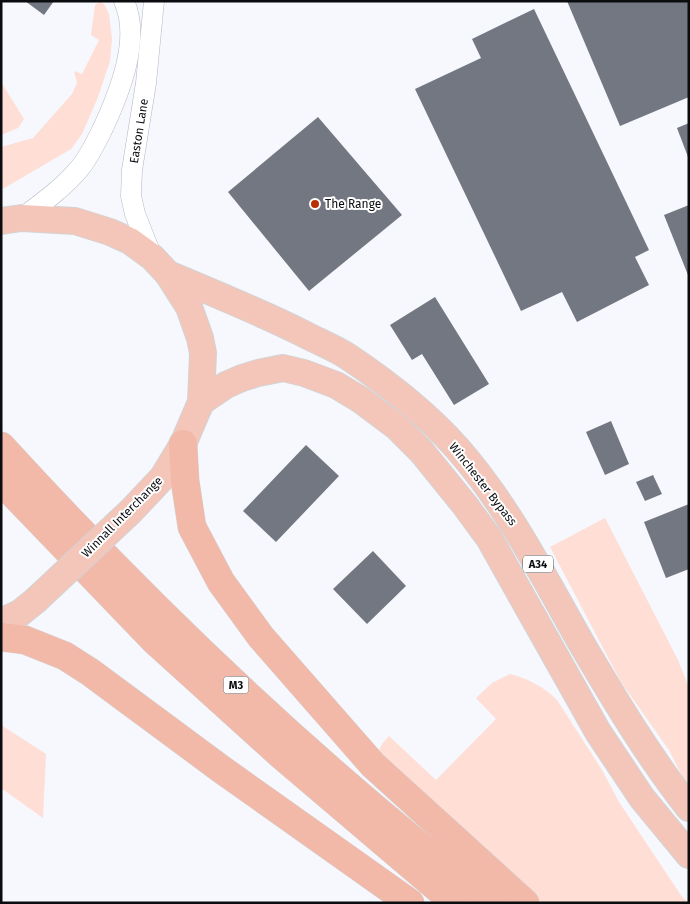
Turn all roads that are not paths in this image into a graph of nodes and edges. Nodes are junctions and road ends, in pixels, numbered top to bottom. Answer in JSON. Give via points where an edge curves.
{"nodes":[{"id":1,"x":124,"y":1,"type":"edge"},
{"id":2,"x":154,"y":1,"type":"edge"},
{"id":3,"x":12,"y":220,"type":"edge"},
{"id":4,"x":160,"y":266,"type":"junction"},
{"id":5,"x":202,"y":402,"type":"junction"},
{"id":6,"x":183,"y":444,"type":"junction"},
{"id":7,"x":1,"y":446,"type":"edge"},
{"id":8,"x":1,"y":481,"type":"edge"},
{"id":9,"x":1,"y":622,"type":"edge"},
{"id":10,"x":1,"y":637,"type":"edge"},
{"id":11,"x":689,"y":808,"type":"edge"},
{"id":12,"x":689,"y":855,"type":"edge"},
{"id":13,"x":410,"y":903,"type":"edge"},
{"id":14,"x":454,"y":903,"type":"edge"},
{"id":15,"x":492,"y":903,"type":"edge"},
{"id":16,"x":525,"y":903,"type":"edge"}],
"edges":[{"from":1,"to":3,"type":"street","via":[[130,34],[129,54],[114,104],[101,132],[81,167],[64,185]]},
{"from":2,"to":4,"type":"street","name":"Easton Lane","via":[[131,196],[135,214]]},
{"from":3,"to":4,"type":"highway","name":"Winnall Interchange","via":[[75,221],[105,230],[130,241]]},
{"from":4,"to":5,"type":"highway","name":"Winnall Interchange","via":[[189,307],[200,338],[203,353]]},
{"from":4,"to":11,"type":"highway","name":"Winchester Bypass","number":"A34","via":[[345,354],[388,385],[456,447],[514,524],[629,723]]},
{"from":5,"to":6,"type":"highway","name":"Winnall Interchange"},
{"from":5,"to":12,"type":"highway","number":"A34","via":[[242,378],[283,368],[336,384],[397,427],[421,451],[488,538],[598,732],[642,798]]},
{"from":6,"to":9,"type":"highway","name":"Winnall Interchange","bridge":true,"via":[[163,477],[131,511],[35,601]]},
{"from":6,"to":16,"type":"highway","via":[[192,528],[220,582],[261,637],[373,765]]},
{"from":7,"to":15,"type":"highway","number":"M3","via":[[216,667],[342,780]]},
{"from":8,"to":14,"type":"highway","number":"M3","via":[[154,640],[281,756]]},
{"from":10,"to":13,"type":"highway","via":[[25,640],[65,656],[84,668]]}]}
